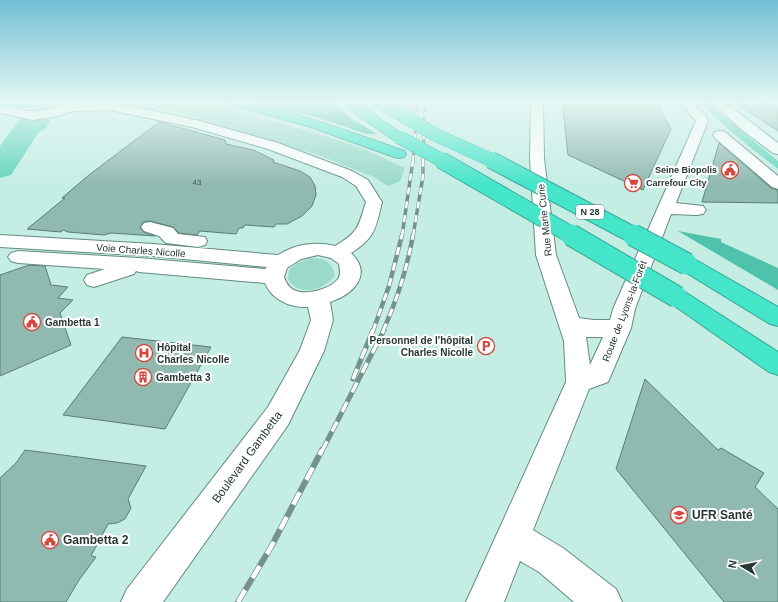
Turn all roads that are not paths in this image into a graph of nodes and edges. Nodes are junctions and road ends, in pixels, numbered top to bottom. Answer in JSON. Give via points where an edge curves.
{"nodes":[{"id":1,"x":209,"y":129,"type":"edge"},
{"id":2,"x":330,"y":129,"type":"edge"},
{"id":3,"x":388,"y":129,"type":"edge"},
{"id":4,"x":427,"y":129,"type":"edge"},
{"id":5,"x":446,"y":129,"type":"edge"},
{"id":6,"x":537,"y":129,"type":"edge"},
{"id":7,"x":699,"y":129,"type":"edge"},
{"id":8,"x":750,"y":129,"type":"edge"},
{"id":9,"x":757,"y":135,"type":"junction"},
{"id":10,"x":778,"y":150,"type":"edge"},
{"id":11,"x":492,"y":160,"type":"junction"},
{"id":12,"x":778,"y":184,"type":"edge"},
{"id":13,"x":520,"y":206,"type":"junction"},
{"id":14,"x":665,"y":208,"type":"junction"},
{"id":15,"x":697,"y":210,"type":"dead end"},
{"id":16,"x":150,"y":227,"type":"dead end"},
{"id":17,"x":0,"y":241,"type":"edge"},
{"id":18,"x":153,"y":250,"type":"junction"},
{"id":19,"x":338,"y":253,"type":"junction"},
{"id":20,"x":0,"y":256,"type":"edge"},
{"id":21,"x":284,"y":264,"type":"junction"},
{"id":22,"x":139,"y":265,"type":"junction"},
{"id":23,"x":94,"y":280,"type":"dead end"},
{"id":24,"x":318,"y":298,"type":"junction"},
{"id":25,"x":778,"y":318,"type":"edge"},
{"id":26,"x":571,"y":325,"type":"junction"},
{"id":27,"x":619,"y":328,"type":"junction"},
{"id":28,"x":778,"y":365,"type":"edge"},
{"id":29,"x":579,"y":382,"type":"junction"},
{"id":30,"x":513,"y":538,"type":"junction"},
{"id":31,"x":140,"y":602,"type":"edge"},
{"id":32,"x":485,"y":602,"type":"edge"},
{"id":33,"x":603,"y":602,"type":"edge"}],
"edges":[{"from":1,"to":19,"type":"street","via":[[286,157],[347,174],[362,183],[374,202],[367,229],[356,242]]},
{"from":2,"to":13,"type":"highway","bridge":true,"via":[[430,166]]},
{"from":3,"to":13,"type":"highway","bridge":true},
{"from":4,"to":11,"type":"highway","number":"N 28","bridge":true,"via":[[466,150]]},
{"from":5,"to":11,"type":"highway","via":[[475,146]]},
{"from":6,"to":26,"type":"street","name":"Rue Marie Curie","via":[[537,159],[546,255]]},
{"from":7,"to":14,"type":"street","name":"Route de Lyons-la-Forêt"},
{"from":8,"to":9,"type":"street"},
{"from":9,"to":10,"type":"street"},
{"from":9,"to":12,"type":"street","via":[[720,135]]},
{"from":11,"to":25,"type":"highway","number":"N 28","bridge":true,"via":[[687,264]]},
{"from":13,"to":28,"type":"highway","bridge":true,"via":[[677,297]]},
{"from":14,"to":15,"type":"street"},
{"from":14,"to":27,"type":"street","name":"Route de Lyons-la-Forêt","via":[[624,309]]},
{"from":16,"to":21,"type":"street","via":[[166,232],[173,239],[266,247]]},
{"from":17,"to":18,"type":"street","name":"Voie Charles Nicolle"},
{"from":18,"to":21,"type":"street","name":"Voie Charles Nicolle"},
{"from":18,"to":22,"type":"street"},
{"from":19,"to":21,"type":"street","via":[[318,249]]},
{"from":19,"to":24,"type":"street","via":[[350,265],[351,273],[340,289]]},
{"from":20,"to":22,"type":"street","name":"Voie Charles Nicolle"},
{"from":21,"to":22,"type":"street","name":"Voie Charles Nicolle"},
{"from":21,"to":24,"type":"street","via":[[276,285],[292,297]]},
{"from":22,"to":23,"type":"street"},
{"from":24,"to":31,"type":"street","name":"Boulevard Gambetta","via":[[322,320],[312,351],[278,416]]},
{"from":26,"to":27,"type":"street","via":[[593,329]]},
{"from":26,"to":29,"type":"street","name":"Rue Marie Curie","via":[[576,341]]},
{"from":27,"to":29,"type":"street","name":"Route de Lyons-la-Forêt","via":[[599,374]]},
{"from":29,"to":30,"type":"street"},
{"from":30,"to":32,"type":"street"},
{"from":30,"to":33,"type":"street","via":[[550,560]]}]}
